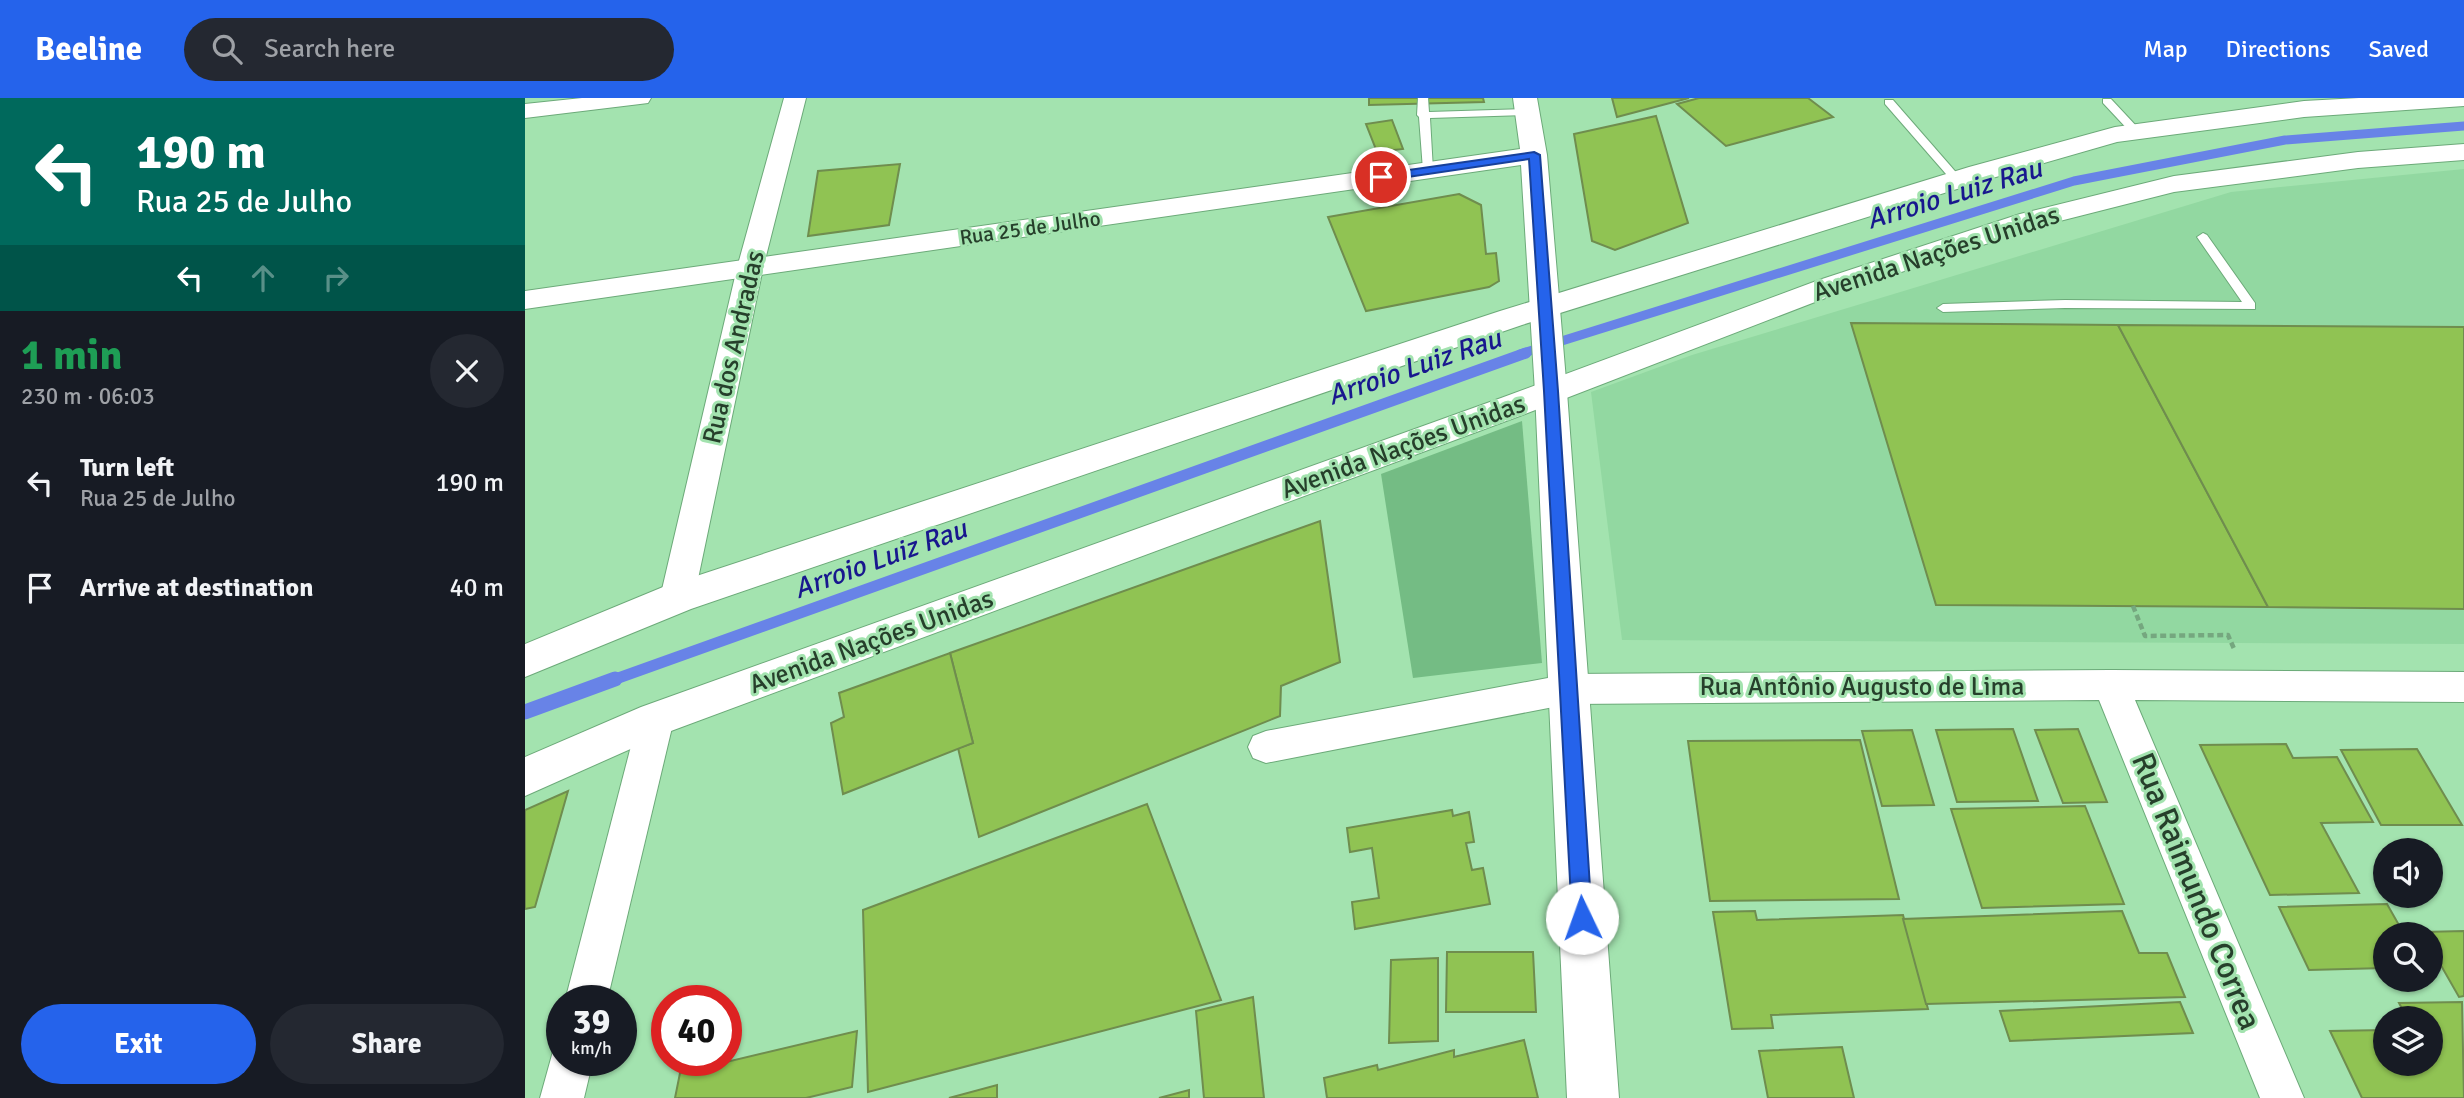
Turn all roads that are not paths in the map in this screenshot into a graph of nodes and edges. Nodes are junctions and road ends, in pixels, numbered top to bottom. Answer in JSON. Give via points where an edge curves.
{"nodes":[{"id":1,"x":640,"y":98,"type":"edge"},
{"id":2,"x":795,"y":98,"type":"edge"},
{"id":3,"x":1423,"y":98,"type":"edge"},
{"id":4,"x":2464,"y":99,"type":"edge"},
{"id":5,"x":2107,"y":101,"type":"dead end"},
{"id":6,"x":1889,"y":102,"type":"dead end"},
{"id":7,"x":1526,"y":105,"type":"edge"},
{"id":8,"x":525,"y":111,"type":"edge"},
{"id":9,"x":1423,"y":115,"type":"junction"},
{"id":10,"x":2136,"y":132,"type":"junction"},
{"id":11,"x":2464,"y":152,"type":"edge"},
{"id":12,"x":1534,"y":155,"type":"junction"},
{"id":13,"x":1428,"y":170,"type":"junction"},
{"id":14,"x":1957,"y":180,"type":"junction"},
{"id":15,"x":2203,"y":237,"type":"dead end"},
{"id":16,"x":750,"y":268,"type":"junction"},
{"id":17,"x":525,"y":300,"type":"edge"},
{"id":18,"x":1543,"y":307,"type":"junction"},
{"id":19,"x":1943,"y":308,"type":"dead end"},
{"id":20,"x":1551,"y":391,"type":"junction"},
{"id":21,"x":677,"y":598,"type":"junction"},
{"id":22,"x":525,"y":661,"type":"edge"},
{"id":23,"x":2111,"y":685,"type":"junction"},
{"id":24,"x":2464,"y":687,"type":"edge"},
{"id":25,"x":1569,"y":689,"type":"junction"},
{"id":26,"x":656,"y":719,"type":"junction"},
{"id":27,"x":1266,"y":747,"type":"dead end"},
{"id":28,"x":525,"y":777,"type":"edge"},
{"id":29,"x":590,"y":985,"type":"edge"},
{"id":30,"x":567,"y":1076,"type":"edge"},
{"id":31,"x":562,"y":1098,"type":"edge"},
{"id":32,"x":1593,"y":1098,"type":"edge"},
{"id":33,"x":2283,"y":1098,"type":"edge"}],
"edges":[{"from":1,"to":8,"type":"street"},
{"from":2,"to":16,"type":"street","name":"Rua dos Andradas"},
{"from":3,"to":9,"type":"lane"},
{"from":4,"to":10,"type":"main road","via":[[2304,109]]},
{"from":5,"to":10,"type":"lane"},
{"from":6,"to":14,"type":"lane"},
{"from":7,"to":9,"type":"lane"},
{"from":7,"to":12,"type":"main road"},
{"from":9,"to":13,"type":"lane"},
{"from":10,"to":14,"type":"main road"},
{"from":11,"to":20,"type":"main road","name":"Avenida Nações Unidas","via":[[2358,160],[2174,184],[2030,220],[1830,286]]},
{"from":12,"to":13,"type":"main road","name":"Rua 25 de Julho"},
{"from":12,"to":18,"type":"main road"},
{"from":13,"to":16,"type":"main road","name":"Rua 25 de Julho"},
{"from":14,"to":18,"type":"main road"},
{"from":15,"to":19,"type":"lane","via":[[2251,306]]},
{"from":16,"to":17,"type":"main road","name":"Rua 25 de Julho"},
{"from":16,"to":21,"type":"street","name":"Rua dos Andradas"},
{"from":18,"to":20,"type":"main road"},
{"from":18,"to":21,"type":"main road"},
{"from":20,"to":25,"type":"main road"},
{"from":20,"to":26,"type":"main road","name":"Avenida Nações Unidas"},
{"from":21,"to":22,"type":"main road"},
{"from":23,"to":24,"type":"street","name":"Rua Antônio Augusto de Lima"},
{"from":23,"to":25,"type":"street","name":"Rua Antônio Augusto de Lima"},
{"from":23,"to":33,"type":"street","name":"Rua Raimundo Correa"},
{"from":25,"to":27,"type":"street","name":"Rua Antônio Augusto de Lima"},
{"from":25,"to":32,"type":"main road"},
{"from":26,"to":28,"type":"main road","name":"Avenida Nações Unidas"},
{"from":26,"to":29,"type":"street"},
{"from":30,"to":31,"type":"street"}]}
